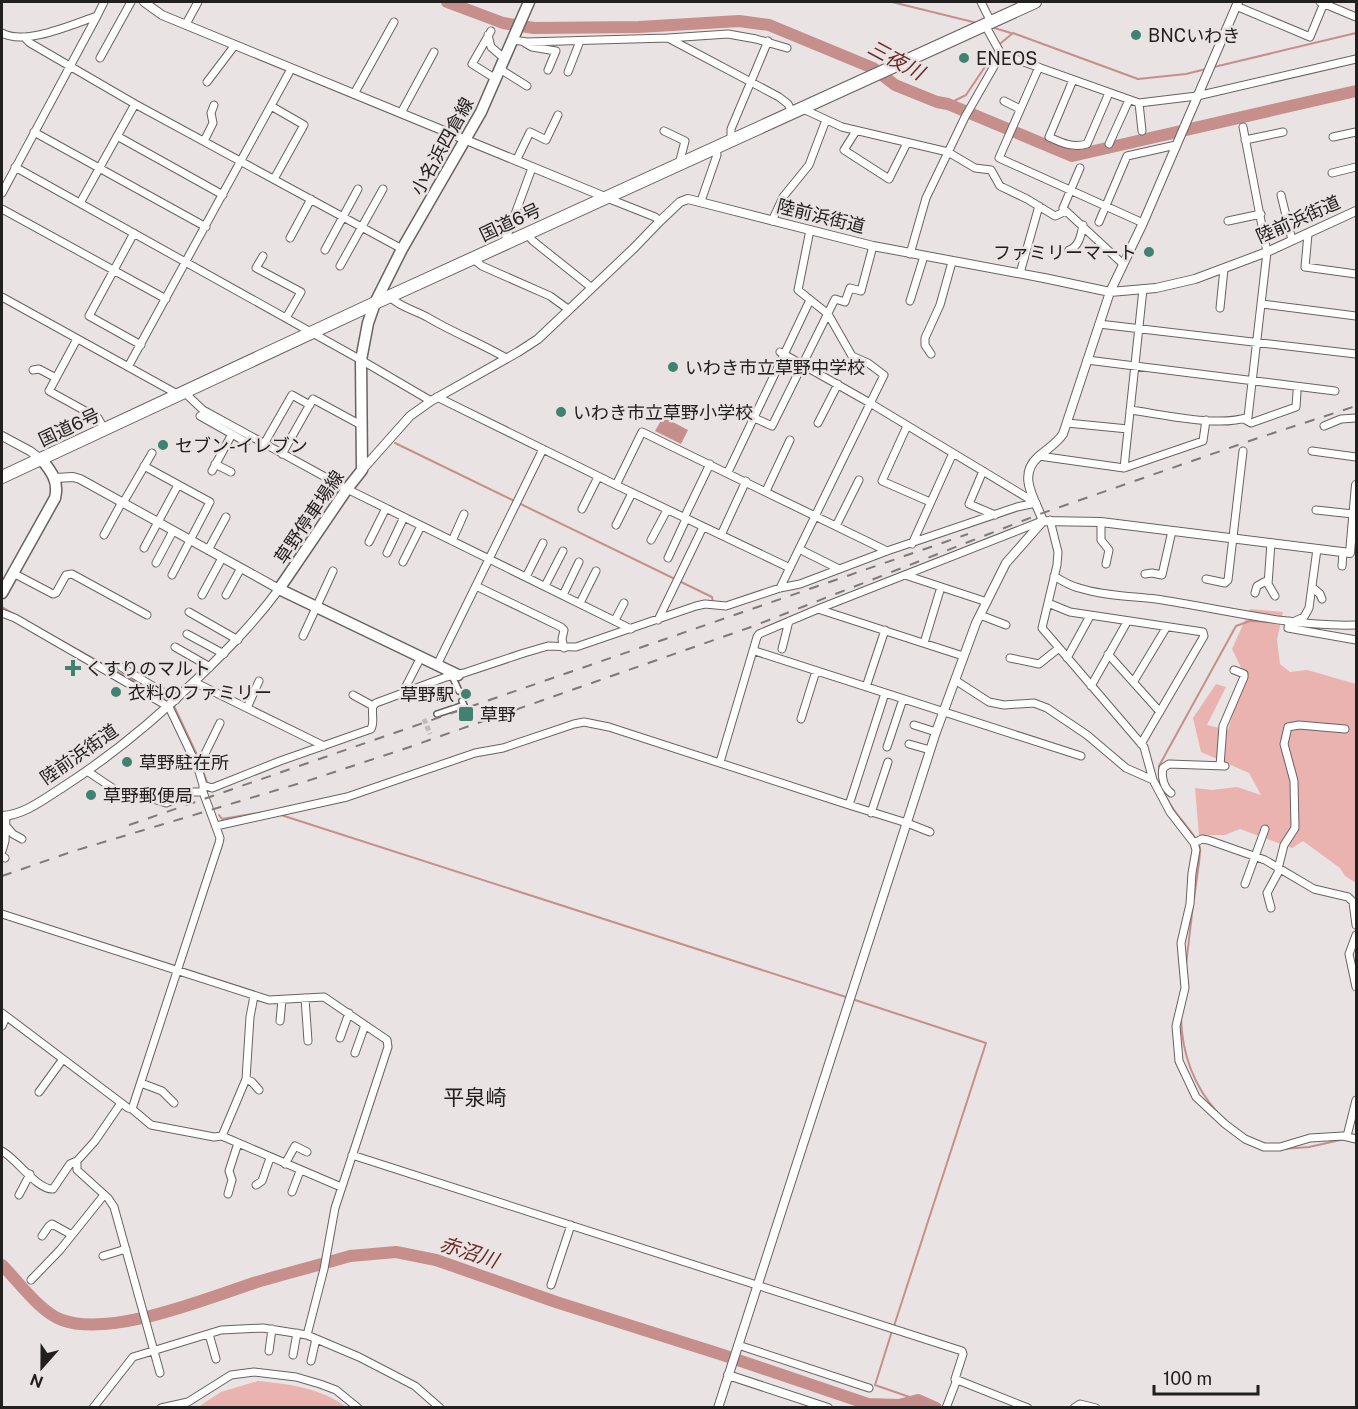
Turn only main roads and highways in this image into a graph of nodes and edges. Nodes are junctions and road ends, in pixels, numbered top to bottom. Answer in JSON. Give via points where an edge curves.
{"nodes":[{"id":1,"x":529,"y":2,"type":"edge"},
{"id":2,"x":1035,"y":2,"type":"edge"},
{"id":3,"x":375,"y":303,"type":"junction"},
{"id":4,"x":42,"y":460,"type":"junction"},
{"id":5,"x":2,"y":477,"type":"edge"},
{"id":6,"x":2,"y":593,"type":"edge"},
{"id":7,"x":455,"y":675,"type":"road end"}],
"edges":[{"from":1,"to":3,"type":"main road","name":"小名浜四倉線","via":[[518,40]]},
{"from":2,"to":3,"type":"highway","name":"国道6号"},
{"from":3,"to":4,"type":"highway","name":"国道6号"},
{"from":3,"to":7,"type":"main road","name":"草野停車場線","via":[[361,360],[362,470],[279,589]]},
{"from":4,"to":5,"type":"highway","name":"国道6号"},
{"from":4,"to":6,"type":"main road","via":[[55,478],[55,498]]}]}
